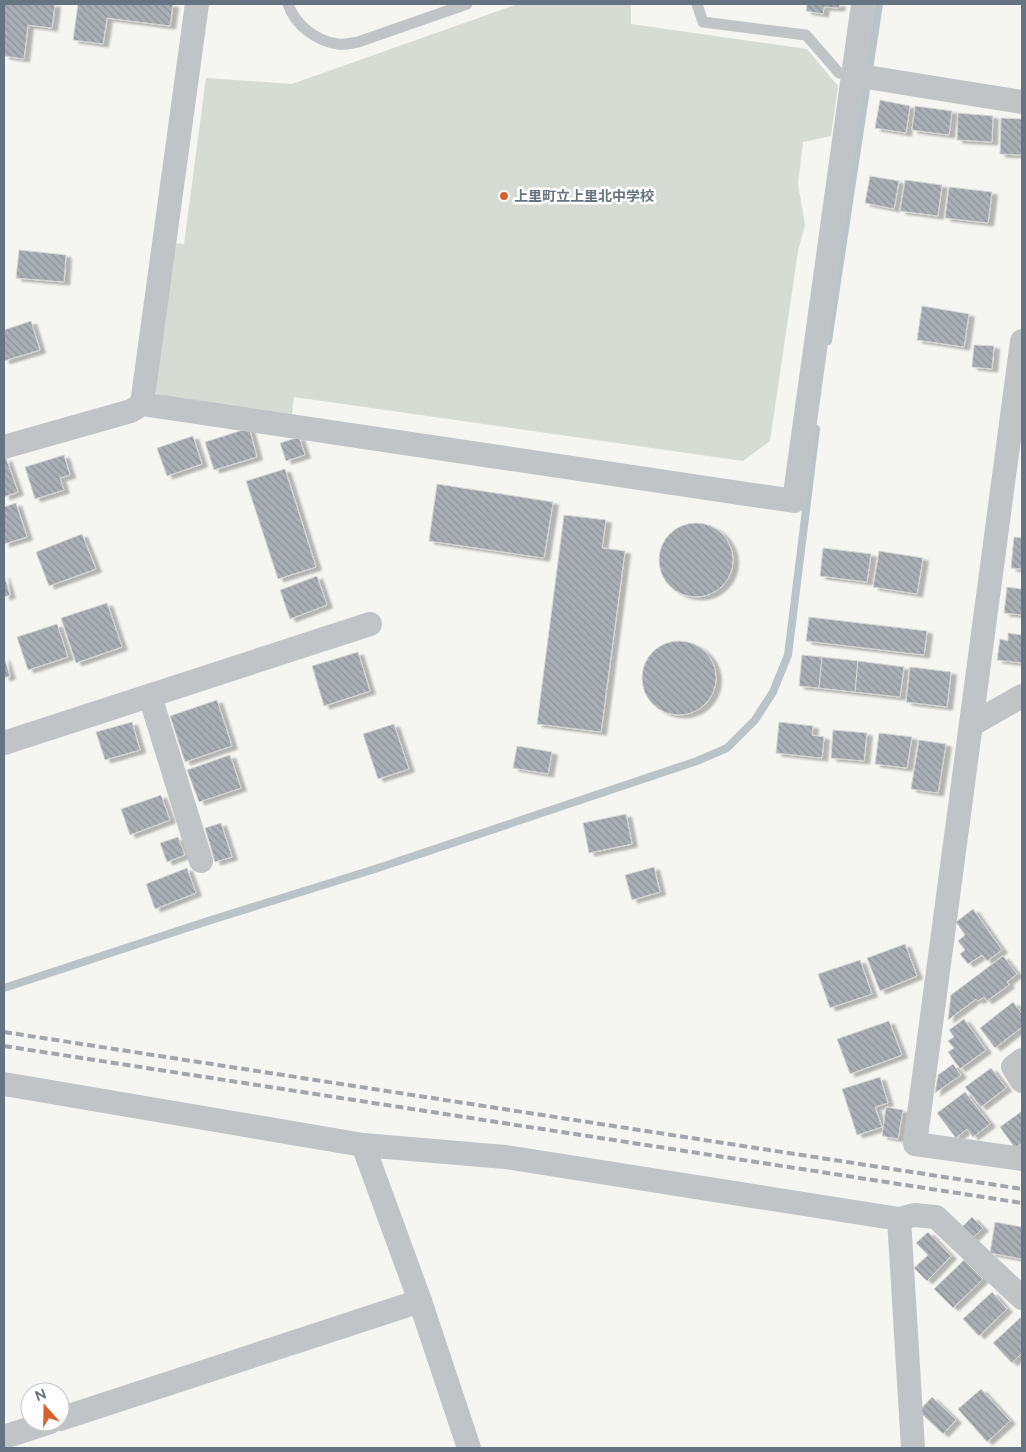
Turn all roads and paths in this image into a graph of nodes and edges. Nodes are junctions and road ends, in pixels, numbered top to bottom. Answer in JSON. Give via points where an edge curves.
{"nodes":[{"id":1,"x":196,"y":4,"type":"edge"},
{"id":2,"x":288,"y":4,"type":"edge"},
{"id":3,"x":467,"y":4,"type":"edge"},
{"id":4,"x":696,"y":4,"type":"edge"},
{"id":5,"x":863,"y":4,"type":"edge"},
{"id":6,"x":862,"y":77,"type":"junction"},
{"id":7,"x":1022,"y":102,"type":"edge"},
{"id":8,"x":1022,"y":341,"type":"edge"},
{"id":9,"x":142,"y":404,"type":"junction"},
{"id":10,"x":1016,"y":430,"type":"edge"},
{"id":11,"x":4,"y":447,"type":"edge"},
{"id":12,"x":370,"y":624,"type":"dead end"},
{"id":13,"x":150,"y":696,"type":"junction"},
{"id":14,"x":1022,"y":696,"type":"edge"},
{"id":15,"x":971,"y":725,"type":"junction"},
{"id":16,"x":4,"y":743,"type":"edge"},
{"id":17,"x":201,"y":861,"type":"dead end"},
{"id":18,"x":1022,"y":1060,"type":"edge"},
{"id":19,"x":1022,"y":1081,"type":"edge"},
{"id":20,"x":4,"y":1084,"type":"edge"},
{"id":21,"x":363,"y":1145,"type":"junction"},
{"id":22,"x":1022,"y":1159,"type":"edge"},
{"id":23,"x":899,"y":1220,"type":"junction"},
{"id":24,"x":1022,"y":1298,"type":"edge"},
{"id":25,"x":420,"y":1302,"type":"junction"},
{"id":26,"x":70,"y":1416,"type":"edge"},
{"id":27,"x":20,"y":1432,"type":"edge"},
{"id":28,"x":4,"y":1437,"type":"edge"},
{"id":29,"x":470,"y":1448,"type":"edge"},
{"id":30,"x":913,"y":1448,"type":"edge"}],
"edges":[{"from":1,"to":9,"type":"street"},
{"from":2,"to":3,"type":"lane","via":[[299,23],[311,34],[340,44],[358,42]]},
{"from":4,"to":6,"type":"lane","via":[[703,22],[806,35],[839,73]]},
{"from":5,"to":6,"type":"street"},
{"from":6,"to":7,"type":"street"},
{"from":6,"to":9,"type":"street","via":[[794,501]]},
{"from":8,"to":10,"type":"street"},
{"from":9,"to":11,"type":"street","via":[[130,411]]},
{"from":10,"to":15,"type":"street"},
{"from":12,"to":13,"type":"street"},
{"from":13,"to":16,"type":"street"},
{"from":13,"to":17,"type":"street"},
{"from":14,"to":15,"type":"street"},
{"from":15,"to":22,"type":"street","via":[[915,1144]]},
{"from":18,"to":19,"type":"street","via":[[1013,1068]]},
{"from":20,"to":21,"type":"street"},
{"from":21,"to":23,"type":"street","via":[[505,1157]]},
{"from":21,"to":25,"type":"street"},
{"from":23,"to":24,"type":"street","via":[[914,1215],[936,1217]]},
{"from":23,"to":30,"type":"street"},
{"from":25,"to":26,"type":"street"},
{"from":25,"to":29,"type":"street"},
{"from":27,"to":28,"type":"street"}]}
